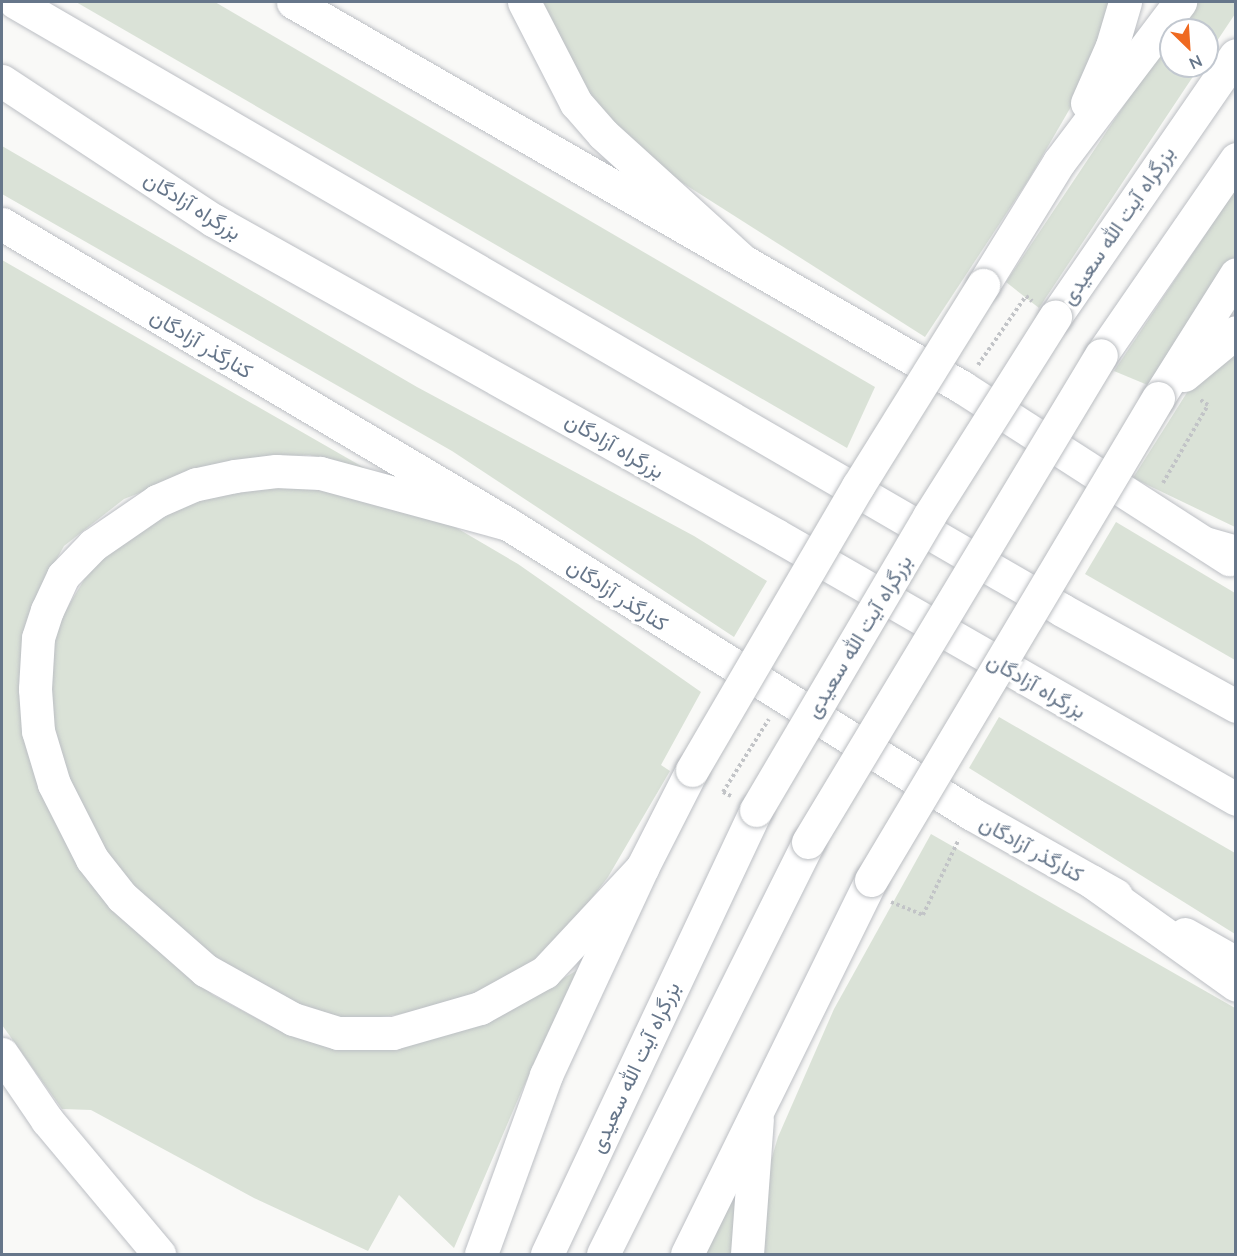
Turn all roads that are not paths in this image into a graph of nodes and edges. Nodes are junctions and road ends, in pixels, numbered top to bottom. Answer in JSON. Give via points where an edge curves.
{"nodes":[{"id":1,"x":15,"y":2,"type":"edge"},
{"id":2,"x":293,"y":2,"type":"edge"},
{"id":3,"x":524,"y":2,"type":"edge"},
{"id":4,"x":1125,"y":2,"type":"edge"},
{"id":5,"x":1180,"y":2,"type":"edge"},
{"id":6,"x":1236,"y":55,"type":"edge"},
{"id":7,"x":2,"y":81,"type":"edge"},
{"id":8,"x":1236,"y":159,"type":"edge"},
{"id":9,"x":1059,"y":162,"type":"junction"},
{"id":10,"x":2,"y":224,"type":"edge"},
{"id":11,"x":744,"y":262,"type":"junction"},
{"id":12,"x":1236,"y":274,"type":"edge"},
{"id":13,"x":1236,"y":332,"type":"edge"},
{"id":14,"x":1167,"y":390,"type":"junction"},
{"id":15,"x":508,"y":524,"type":"junction"},
{"id":16,"x":1205,"y":543,"type":"junction"},
{"id":17,"x":1236,"y":552,"type":"edge"},
{"id":18,"x":1236,"y":563,"type":"edge"},
{"id":19,"x":1236,"y":706,"type":"edge"},
{"id":20,"x":1236,"y":799,"type":"edge"},
{"id":21,"x":642,"y":868,"type":"junction"},
{"id":22,"x":1091,"y":881,"type":"junction"},
{"id":23,"x":1236,"y":963,"type":"edge"},
{"id":24,"x":1236,"y":985,"type":"edge"},
{"id":25,"x":2,"y":1054,"type":"edge"},
{"id":26,"x":758,"y":1107,"type":"junction"},
{"id":27,"x":159,"y":1254,"type":"edge"},
{"id":28,"x":482,"y":1254,"type":"edge"},
{"id":29,"x":547,"y":1254,"type":"edge"},
{"id":30,"x":603,"y":1254,"type":"edge"},
{"id":31,"x":687,"y":1254,"type":"edge"},
{"id":32,"x":747,"y":1254,"type":"edge"}],
"edges":[{"from":1,"to":19,"type":"main road","via":[[1062,610]]},
{"from":2,"to":11,"type":"main road"},
{"from":3,"to":11,"type":"main road","via":[[576,104],[603,134]]},
{"from":4,"to":9,"type":"main road","via":[[1100,76]]},
{"from":5,"to":9,"type":"main road"},
{"from":6,"to":29,"type":"main road","name":"بزرگراه آیت الله سعیدی","bridge":true,"via":[[1054,317],[918,535],[756,810]]},
{"from":7,"to":20,"type":"main road","name":"بزرگراه آزادگان","via":[[213,220],[776,535]]},
{"from":8,"to":30,"type":"main road","bridge":true,"via":[[1101,355],[808,842]]},
{"from":9,"to":21,"type":"main road","bridge":true,"via":[[858,486],[692,770]]},
{"from":10,"to":15,"type":"main road","name":"کنارگذر آزادگان"},
{"from":11,"to":16,"type":"main road","via":[[962,387]]},
{"from":12,"to":14,"type":"main road"},
{"from":13,"to":14,"type":"main road"},
{"from":14,"to":26,"type":"main road","bridge":true,"via":[[872,880]]},
{"from":15,"to":21,"type":"main road","via":[[320,473],[276,471],[235,476],[196,484],[158,501],[93,545],[63,576],[47,610],[38,638],[35,689],[38,731],[54,784],[92,860],[122,897],[204,970],[293,1019],[338,1033],[393,1033],[480,1008],[545,972]]},
{"from":15,"to":22,"type":"main road","name":"کنارگذر آزادگان","via":[[782,698]]},
{"from":16,"to":17,"type":"main road"},
{"from":16,"to":18,"type":"main road"},
{"from":21,"to":28,"type":"main road","via":[[546,1075]]},
{"from":22,"to":23,"type":"main road","name":"کنارگذر آزادگان"},
{"from":22,"to":24,"type":"main road"},
{"from":25,"to":27,"type":"main road","via":[[47,1120]]},
{"from":26,"to":31,"type":"main road"},
{"from":26,"to":32,"type":"main road"}]}
